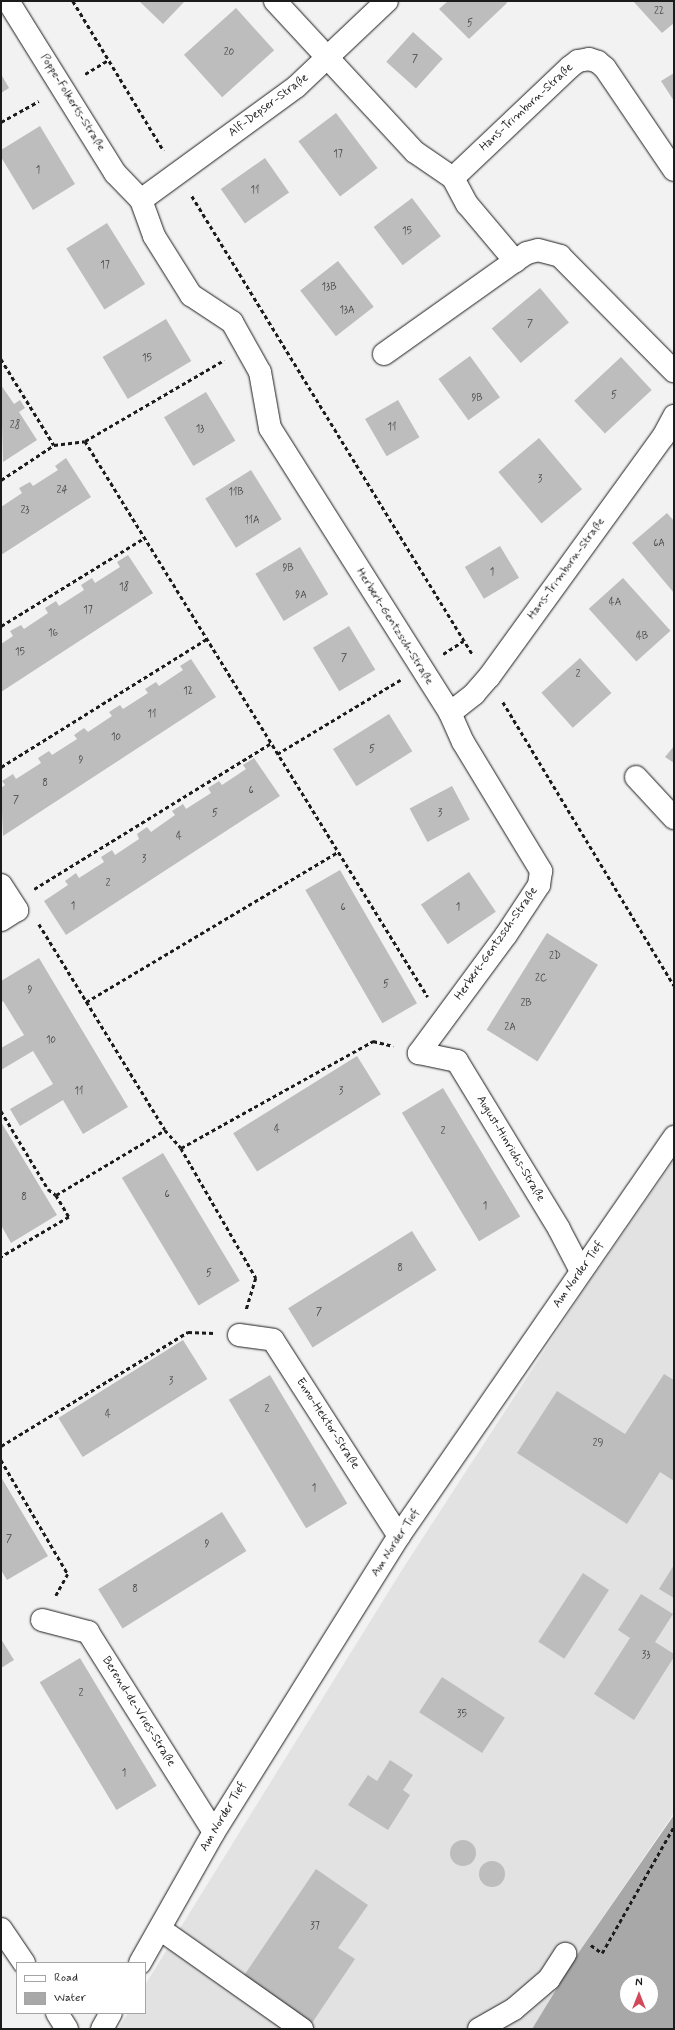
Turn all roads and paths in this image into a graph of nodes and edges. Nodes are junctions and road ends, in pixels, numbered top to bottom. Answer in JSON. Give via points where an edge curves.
{"nodes":[{"id":1,"x":8,"y":1,"type":"edge"},
{"id":2,"x":72,"y":1,"type":"edge"},
{"id":3,"x":275,"y":1,"type":"edge"},
{"id":4,"x":388,"y":1,"type":"edge"},
{"id":5,"x":329,"y":57,"type":"junction"},
{"id":6,"x":674,"y":170,"type":"edge"},
{"id":7,"x":177,"y":173,"type":"junction"},
{"id":8,"x":453,"y":178,"type":"junction"},
{"id":9,"x":141,"y":200,"type":"junction"},
{"id":10,"x":515,"y":261,"type":"junction"},
{"id":11,"x":273,"y":329,"type":"junction"},
{"id":12,"x":246,"y":347,"type":"junction"},
{"id":13,"x":384,"y":354,"type":"dead end"},
{"id":14,"x":1,"y":359,"type":"edge"},
{"id":15,"x":674,"y":371,"type":"edge"},
{"id":16,"x":674,"y":416,"type":"edge"},
{"id":17,"x":85,"y":441,"type":"junction"},
{"id":18,"x":54,"y":445,"type":"junction"},
{"id":19,"x":1,"y":480,"type":"edge"},
{"id":20,"x":144,"y":538,"type":"junction"},
{"id":21,"x":1,"y":626,"type":"edge"},
{"id":22,"x":207,"y":639,"type":"junction"},
{"id":23,"x":420,"y":668,"type":"junction"},
{"id":24,"x":488,"y":677,"type":"junction"},
{"id":25,"x":450,"y":713,"type":"junction"},
{"id":26,"x":270,"y":743,"type":"junction"},
{"id":27,"x":278,"y":754,"type":"junction"},
{"id":28,"x":1,"y":767,"type":"edge"},
{"id":29,"x":636,"y":777,"type":"dead end"},
{"id":30,"x":674,"y":818,"type":"edge"},
{"id":31,"x":338,"y":852,"type":"junction"},
{"id":32,"x":1,"y":885,"type":"edge"},
{"id":33,"x":9,"y":915,"type":"edge"},
{"id":34,"x":674,"y":985,"type":"edge"},
{"id":35,"x":86,"y":1002,"type":"junction"},
{"id":36,"x":427,"y":1006,"type":"dead end"},
{"id":37,"x":419,"y":1053,"type":"junction"},
{"id":38,"x":1,"y":1111,"type":"edge"},
{"id":39,"x":165,"y":1130,"type":"junction"},
{"id":40,"x":674,"y":1137,"type":"edge"},
{"id":41,"x":181,"y":1148,"type":"junction"},
{"id":42,"x":56,"y":1196,"type":"junction"},
{"id":43,"x":1,"y":1257,"type":"edge"},
{"id":44,"x":581,"y":1271,"type":"junction"},
{"id":45,"x":239,"y":1335,"type":"junction"},
{"id":46,"x":1,"y":1446,"type":"edge"},
{"id":47,"x":1,"y":1460,"type":"edge"},
{"id":48,"x":399,"y":1536,"type":"junction"},
{"id":49,"x":42,"y":1620,"type":"joint"},
{"id":50,"x":674,"y":1826,"type":"edge"},
{"id":51,"x":214,"y":1832,"type":"junction"},
{"id":52,"x":1,"y":1929,"type":"edge"},
{"id":53,"x":160,"y":1929,"type":"junction"},
{"id":54,"x":586,"y":1943,"type":"dead end"},
{"id":55,"x":565,"y":1954,"type":"dead end"},
{"id":56,"x":23,"y":1962,"type":"edge"},
{"id":57,"x":141,"y":1962,"type":"edge"},
{"id":58,"x":58,"y":2014,"type":"edge"},
{"id":59,"x":110,"y":2014,"type":"edge"},
{"id":60,"x":67,"y":2029,"type":"edge"},
{"id":61,"x":102,"y":2029,"type":"edge"},
{"id":62,"x":302,"y":2029,"type":"edge"},
{"id":63,"x":479,"y":2029,"type":"edge"}],
"edges":[{"from":1,"to":9,"type":"street","name":"Poppe-Folkerts-Straße","via":[[115,173]]},
{"from":2,"to":7,"type":"path"},
{"from":3,"to":5,"type":"street"},
{"from":4,"to":5,"type":"street","name":"Alf-Depser-Straße"},
{"from":5,"to":7,"type":"street","name":"Alf-Depser-Straße","via":[[296,87]]},
{"from":5,"to":8,"type":"street","via":[[415,152]]},
{"from":6,"to":8,"type":"street","name":"Hans-Trimborn-Straße","via":[[605,68],[589,59],[578,61],[570,67]]},
{"from":7,"to":9,"type":"street","name":"Alf-Depser-Straße"},
{"from":7,"to":11,"type":"path"},
{"from":8,"to":10,"type":"street","via":[[467,204]]},
{"from":9,"to":12,"type":"street","name":"Herbert-Gentzsch-Straße","via":[[154,236],[191,295],[232,322]]},
{"from":10,"to":13,"type":"street"},
{"from":10,"to":15,"type":"street","via":[[527,253],[538,250],[560,256]]},
{"from":11,"to":12,"type":"path"},
{"from":11,"to":24,"type":"path","via":[[463,641]]},
{"from":12,"to":17,"type":"path"},
{"from":12,"to":23,"type":"street","name":"Herbert-Gentzsch-Straße","via":[[260,372],[270,428]]},
{"from":14,"to":18,"type":"path"},
{"from":16,"to":24,"type":"street","name":"Hans-Trimborn-Straße","via":[[663,437]]},
{"from":17,"to":18,"type":"path"},
{"from":17,"to":20,"type":"path"},
{"from":18,"to":19,"type":"path"},
{"from":20,"to":21,"type":"path"},
{"from":20,"to":22,"type":"path"},
{"from":22,"to":26,"type":"path"},
{"from":22,"to":28,"type":"path"},
{"from":23,"to":25,"type":"street","name":"Herbert-Gentzsch-Straße"},
{"from":23,"to":27,"type":"path"},
{"from":24,"to":25,"type":"street","name":"Hans-Trimborn-Straße","via":[[474,694]]},
{"from":24,"to":34,"type":"path"},
{"from":25,"to":37,"type":"street","name":"Herbert-Gentzsch-Straße","via":[[463,742],[541,871],[539,885],[506,935]]},
{"from":26,"to":27,"type":"path"},
{"from":26,"to":33,"type":"path","via":[[29,892]]},
{"from":27,"to":31,"type":"path"},
{"from":29,"to":30,"type":"street"},
{"from":31,"to":35,"type":"path"},
{"from":31,"to":36,"type":"path","via":[[429,998]]},
{"from":32,"to":33,"type":"street"},
{"from":33,"to":35,"type":"path","via":[[33,915]]},
{"from":35,"to":39,"type":"path"},
{"from":37,"to":41,"type":"path","via":[[374,1041]]},
{"from":37,"to":44,"type":"street","name":"August-Hinrichs-Straße","via":[[457,1061],[559,1229]]},
{"from":38,"to":42,"type":"path","via":[[48,1189]]},
{"from":39,"to":41,"type":"path"},
{"from":39,"to":42,"type":"path"},
{"from":40,"to":44,"type":"street","name":"Am Norder Tief"},
{"from":41,"to":45,"type":"path","via":[[256,1278]]},
{"from":42,"to":43,"type":"path","via":[[69,1217]]},
{"from":44,"to":48,"type":"street","name":"Am Norder Tief"},
{"from":45,"to":46,"type":"path","via":[[188,1332]]},
{"from":45,"to":48,"type":"street","name":"Enno-Hektor-Straße","via":[[273,1340]]},
{"from":47,"to":49,"type":"path","via":[[68,1574]]},
{"from":48,"to":51,"type":"street","name":"Am Norder Tief"},
{"from":49,"to":51,"type":"street","name":"Berend-de-Vries-Straße","via":[[88,1632]]},
{"from":50,"to":54,"type":"path","via":[[602,1953]]},
{"from":51,"to":53,"type":"street","name":"Am Norder Tief"},
{"from":52,"to":56,"type":"street"},
{"from":53,"to":57,"type":"street","name":"Am Norder Tief"},
{"from":53,"to":62,"type":"street"},
{"from":55,"to":63,"type":"street","via":[[549,1979],[514,2009]]},
{"from":58,"to":60,"type":"street"},
{"from":59,"to":61,"type":"street"}]}
